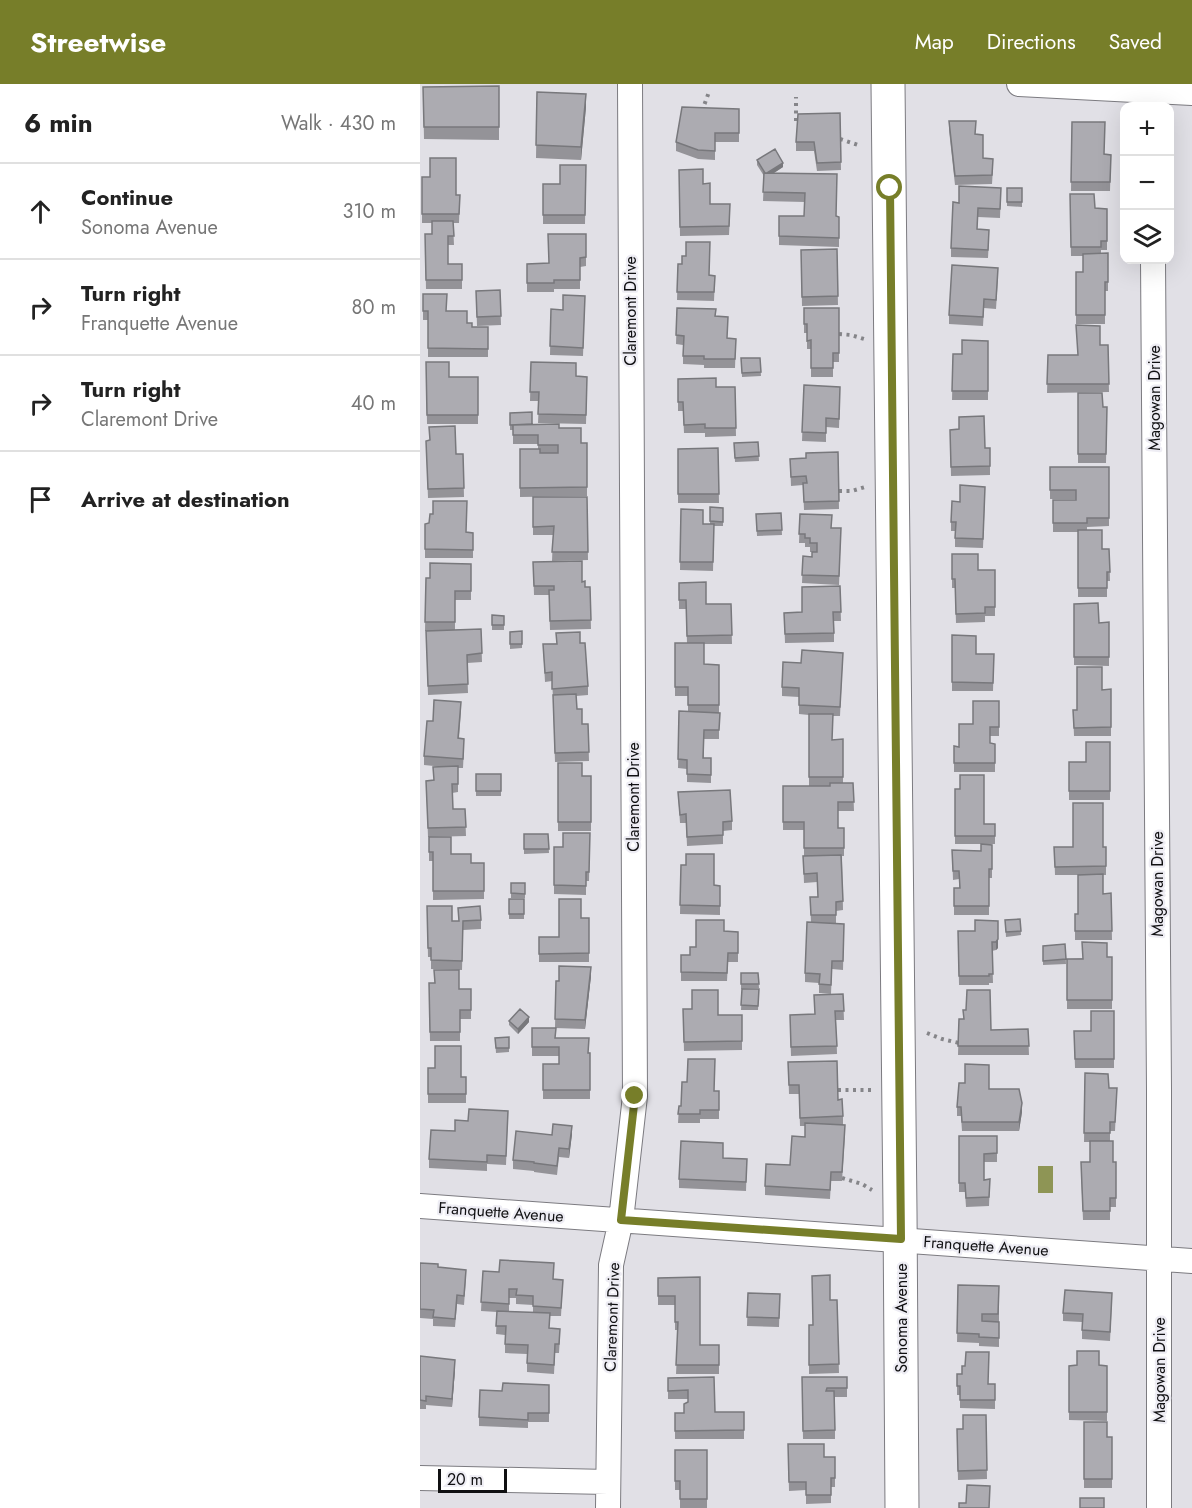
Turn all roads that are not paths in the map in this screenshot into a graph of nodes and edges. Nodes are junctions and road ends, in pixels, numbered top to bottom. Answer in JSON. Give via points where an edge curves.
{"nodes":[{"id":1,"x":630,"y":84,"type":"edge"},
{"id":2,"x":888,"y":84,"type":"edge"},
{"id":3,"x":1019,"y":84,"type":"edge"},
{"id":4,"x":1192,"y":93,"type":"edge"},
{"id":5,"x":1152,"y":94,"type":"edge"},
{"id":6,"x":1153,"y":264,"type":"edge"},
{"id":7,"x":420,"y":1206,"type":"edge"},
{"id":8,"x":621,"y":1220,"type":"junction"},
{"id":9,"x":901,"y":1239,"type":"junction"},
{"id":10,"x":1158,"y":1259,"type":"junction"},
{"id":11,"x":1192,"y":1261,"type":"edge"},
{"id":12,"x":420,"y":1478,"type":"edge"},
{"id":13,"x":608,"y":1482,"type":"junction"},
{"id":14,"x":608,"y":1508,"type":"edge"},
{"id":15,"x":902,"y":1508,"type":"edge"},
{"id":16,"x":1159,"y":1508,"type":"edge"}],
"edges":[{"from":1,"to":8,"type":"street","name":"Claremont Drive","via":[[635,1096]]},
{"from":2,"to":9,"type":"street","name":"Sonoma Avenue"},
{"from":3,"to":5,"type":"street"},
{"from":4,"to":5,"type":"street"},
{"from":6,"to":10,"type":"street","name":"Magowan Drive"},
{"from":7,"to":8,"type":"street","name":"Franquette Avenue"},
{"from":8,"to":9,"type":"street","name":"Franquette Avenue"},
{"from":8,"to":13,"type":"street","name":"Claremont Drive","via":[[611,1265]]},
{"from":9,"to":10,"type":"street","name":"Franquette Avenue"},
{"from":9,"to":15,"type":"street","name":"Sonoma Avenue"},
{"from":10,"to":11,"type":"street","name":"Franquette Avenue"},
{"from":10,"to":16,"type":"street","name":"Magowan Drive"},
{"from":12,"to":13,"type":"street"},
{"from":13,"to":14,"type":"street","name":"Claremont Drive"}]}
